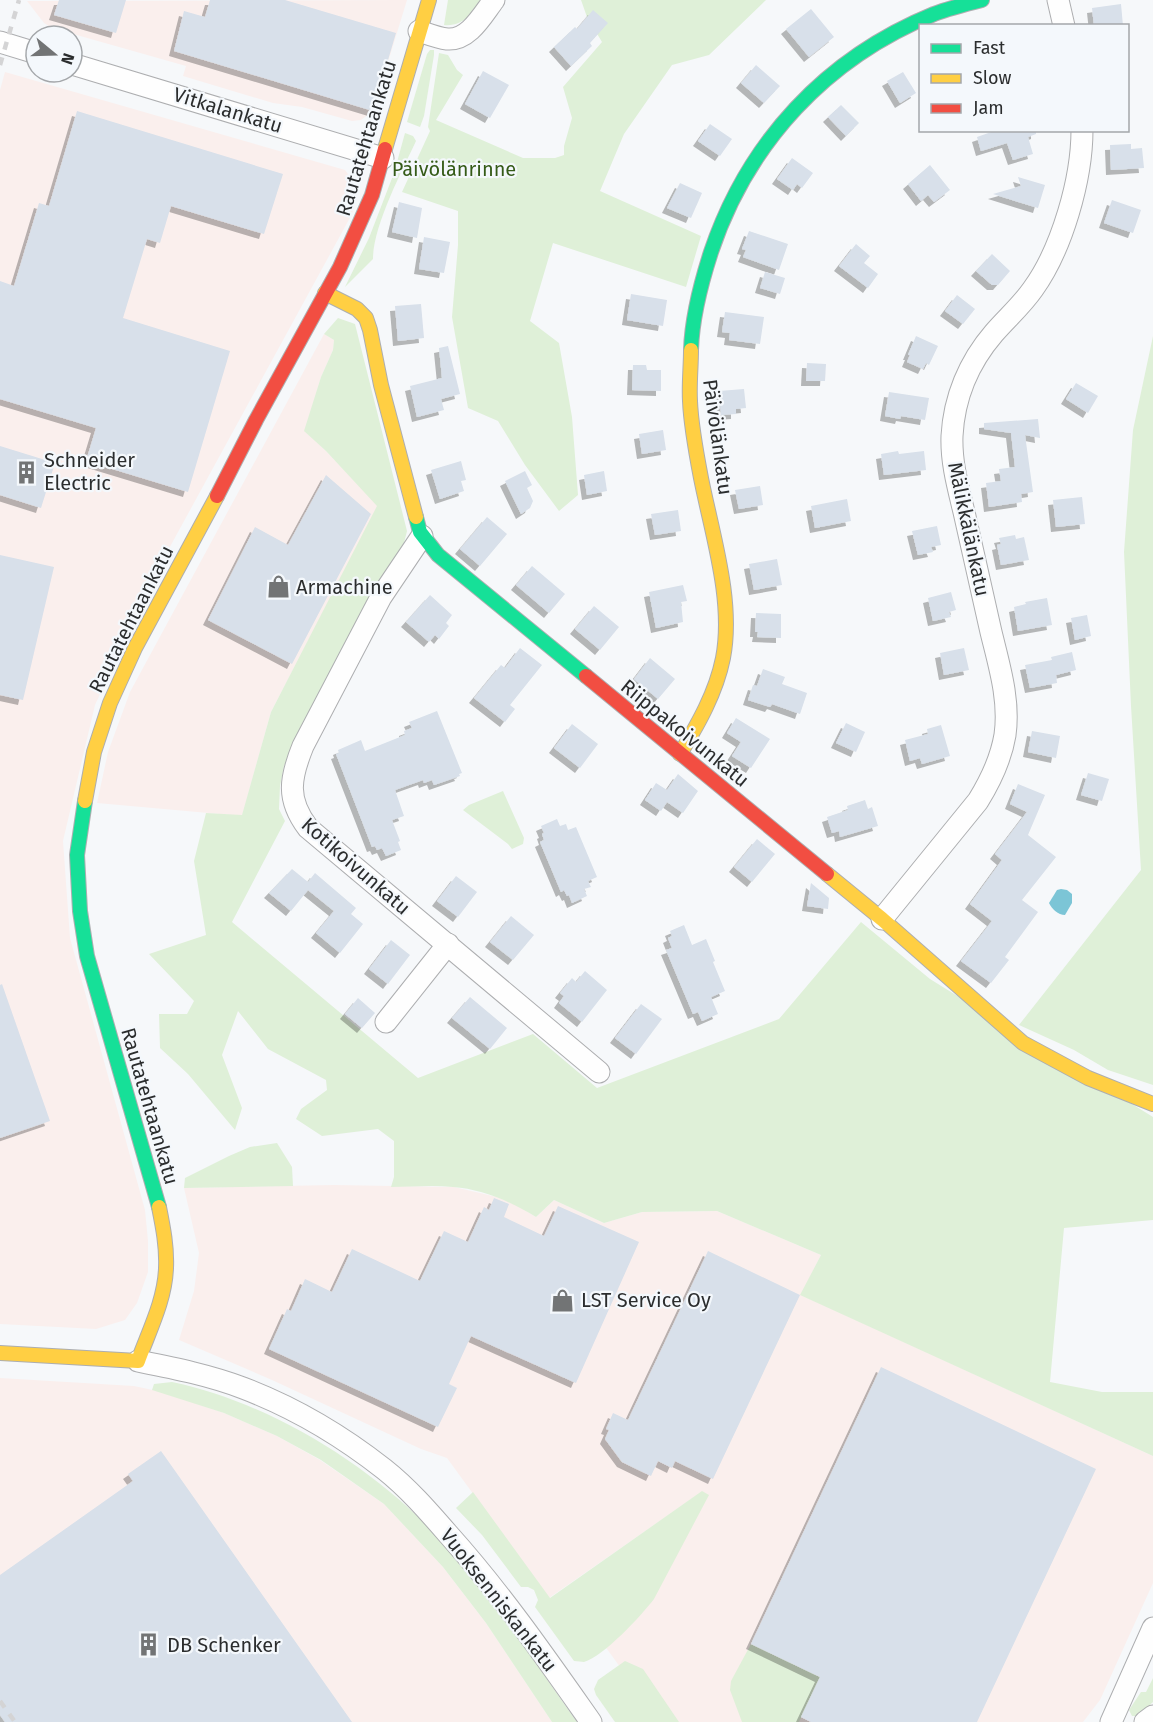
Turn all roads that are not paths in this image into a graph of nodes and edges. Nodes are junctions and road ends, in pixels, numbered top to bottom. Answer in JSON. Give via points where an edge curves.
{"nodes":[{"id":1,"x":429,"y":0,"type":"edge"},
{"id":2,"x":494,"y":0,"type":"edge"},
{"id":3,"x":982,"y":0,"type":"edge"},
{"id":4,"x":1058,"y":0,"type":"edge"},
{"id":5,"x":1064,"y":24,"type":"edge"},
{"id":6,"x":419,"y":31,"type":"junction"},
{"id":7,"x":0,"y":42,"type":"edge"},
{"id":8,"x":24,"y":49,"type":"edge"},
{"id":9,"x":84,"y":68,"type":"edge"},
{"id":10,"x":1082,"y":132,"type":"edge"},
{"id":11,"x":383,"y":158,"type":"junction"},
{"id":12,"x":325,"y":293,"type":"junction"},
{"id":13,"x":422,"y":536,"type":"junction"},
{"id":14,"x":680,"y":754,"type":"junction"},
{"id":15,"x":882,"y":919,"type":"junction"},
{"id":16,"x":448,"y":944,"type":"junction"},
{"id":17,"x":386,"y":1022,"type":"dead end"},
{"id":18,"x":599,"y":1072,"type":"dead end"},
{"id":19,"x":1153,"y":1104,"type":"edge"},
{"id":20,"x":0,"y":1353,"type":"edge"},
{"id":21,"x":138,"y":1360,"type":"junction"},
{"id":22,"x":1153,"y":1628,"type":"edge"},
{"id":23,"x":1153,"y":1716,"type":"edge"},
{"id":24,"x":591,"y":1722,"type":"edge"},
{"id":25,"x":1111,"y":1722,"type":"edge"},
{"id":26,"x":1145,"y":1722,"type":"edge"}],
"edges":[{"from":1,"to":6,"type":"street","name":"Rautatehtaankatu"},
{"from":2,"to":6,"type":"street","via":[[462,36],[447,39]]},
{"from":3,"to":14,"type":"street","name":"Päivölänkatu","via":[[900,29],[815,88],[760,152],[716,233],[693,319],[690,382],[695,440],[723,588],[725,641],[713,694]]},
{"from":4,"to":5,"type":"street"},
{"from":6,"to":11,"type":"street","name":"Rautatehtaankatu"},
{"from":7,"to":8,"type":"street"},
{"from":9,"to":11,"type":"street","name":"Vitkalankatu"},
{"from":10,"to":15,"type":"street","name":"Mälikkälänkatu","via":[[1077,180],[1053,253],[1034,289],[978,356],[958,398],[952,437],[955,475],[1004,689],[1002,752],[978,801]]},
{"from":11,"to":12,"type":"street","name":"Rautatehtaankatu","via":[[358,229]]},
{"from":12,"to":13,"type":"street","name":"Riippakoivunkatu","via":[[366,318]]},
{"from":12,"to":21,"type":"street","name":"Rautatehtaankatu","via":[[135,648],[110,703],[94,752],[85,800],[77,855],[87,956],[164,1230],[165,1278]]},
{"from":13,"to":14,"type":"street","name":"Riippakoivunkatu","via":[[438,555]]},
{"from":13,"to":16,"type":"street","name":"Kotikoivunkatu","via":[[381,597],[303,746],[292,794],[298,816],[308,828]]},
{"from":14,"to":15,"type":"street","name":"Riippakoivunkatu"},
{"from":15,"to":19,"type":"street","name":"Riippakoivunkatu","via":[[1023,1043],[1089,1078]]},
{"from":16,"to":17,"type":"street"},
{"from":16,"to":18,"type":"street","name":"Kotikoivunkatu"},
{"from":20,"to":21,"type":"street","name":"Vuoksenniskankatu"},
{"from":21,"to":24,"type":"street","name":"Vuoksenniskankatu","via":[[205,1375],[274,1401],[385,1470],[426,1508],[482,1572]]},
{"from":22,"to":25,"type":"street"},
{"from":23,"to":26,"type":"street"}]}
